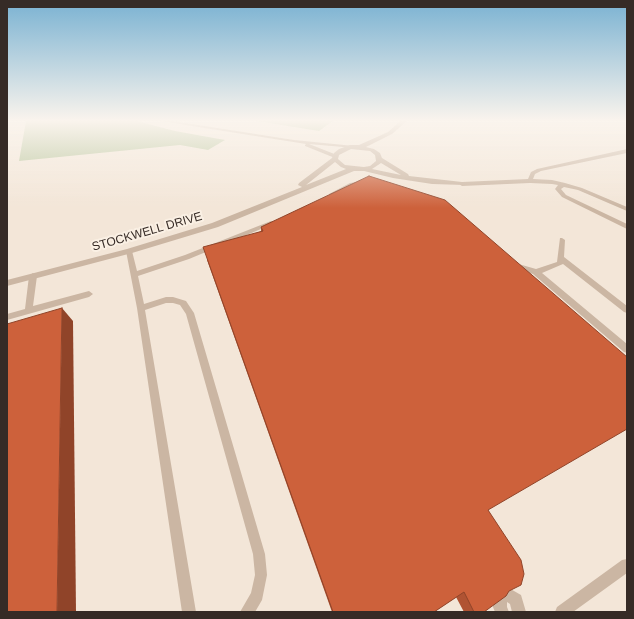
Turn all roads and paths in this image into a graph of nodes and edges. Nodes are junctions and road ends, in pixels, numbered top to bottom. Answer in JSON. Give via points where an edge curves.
{"nodes":[{"id":1,"x":315,"y":150,"type":"edge"},
{"id":2,"x":342,"y":150,"type":"edge"},
{"id":3,"x":369,"y":150,"type":"edge"},
{"id":4,"x":382,"y":150,"type":"edge"},
{"id":5,"x":627,"y":151,"type":"edge"},
{"id":6,"x":379,"y":157,"type":"junction"},
{"id":7,"x":335,"y":158,"type":"junction"},
{"id":8,"x":352,"y":169,"type":"junction"},
{"id":9,"x":364,"y":169,"type":"junction"},
{"id":10,"x":411,"y":178,"type":"junction"},
{"id":11,"x":530,"y":181,"type":"junction"},
{"id":12,"x":370,"y":183,"type":"edge"},
{"id":13,"x":462,"y":184,"type":"joint"},
{"id":14,"x":563,"y":184,"type":"junction"},
{"id":15,"x":290,"y":194,"type":"junction"},
{"id":16,"x":326,"y":197,"type":"edge"},
{"id":17,"x":627,"y":209,"type":"edge"},
{"id":18,"x":276,"y":221,"type":"edge"},
{"id":19,"x":627,"y":227,"type":"edge"},
{"id":20,"x":562,"y":240,"type":"dead end"},
{"id":21,"x":129,"y":251,"type":"junction"},
{"id":22,"x":561,"y":258,"type":"junction"},
{"id":23,"x":507,"y":263,"type":"edge"},
{"id":24,"x":536,"y":272,"type":"junction"},
{"id":25,"x":135,"y":274,"type":"junction"},
{"id":26,"x":33,"y":276,"type":"junction"},
{"id":27,"x":7,"y":282,"type":"edge"},
{"id":28,"x":89,"y":294,"type":"dead end"},
{"id":29,"x":141,"y":308,"type":"junction"},
{"id":30,"x":627,"y":310,"type":"edge"},
{"id":31,"x":29,"y":311,"type":"junction"},
{"id":32,"x":7,"y":317,"type":"edge"},
{"id":33,"x":627,"y":349,"type":"edge"},
{"id":34,"x":627,"y":565,"type":"edge"},
{"id":35,"x":189,"y":612,"type":"edge"},
{"id":36,"x":247,"y":612,"type":"edge"},
{"id":37,"x":502,"y":612,"type":"edge"},
{"id":38,"x":520,"y":612,"type":"edge"},
{"id":39,"x":562,"y":612,"type":"edge"}],
"edges":[{"from":1,"to":7,"type":"lane"},
{"from":2,"to":7,"type":"street","name":"STOCKWELL DRIVE"},
{"from":3,"to":6,"type":"street"},
{"from":4,"to":6,"type":"street"},
{"from":5,"to":11,"type":"lane","via":[[539,170],[533,173]]},
{"from":6,"to":9,"type":"street","via":[[375,166]]},
{"from":6,"to":10,"type":"street"},
{"from":7,"to":8,"type":"street","via":[[343,166]]},
{"from":7,"to":15,"type":"street","name":"STOCKWELL DRIVE"},
{"from":8,"to":9,"type":"street"},
{"from":8,"to":15,"type":"street","name":"STOCKWELL DRIVE"},
{"from":9,"to":10,"type":"street"},
{"from":10,"to":13,"type":"street"},
{"from":11,"to":13,"type":"lane"},
{"from":11,"to":14,"type":"lane"},
{"from":12,"to":16,"type":"lane","via":[[352,184]]},
{"from":14,"to":17,"type":"lane"},
{"from":14,"to":19,"type":"lane","via":[[558,190],[564,196]]},
{"from":15,"to":21,"type":"street","name":"STOCKWELL DRIVE","via":[[215,225]]},
{"from":18,"to":25,"type":"lane","via":[[187,257]]},
{"from":20,"to":22,"type":"lane"},
{"from":21,"to":25,"type":"lane"},
{"from":21,"to":26,"type":"street","name":"STOCKWELL DRIVE"},
{"from":22,"to":24,"type":"lane","via":[[560,263]]},
{"from":22,"to":30,"type":"lane"},
{"from":23,"to":24,"type":"lane"},
{"from":24,"to":33,"type":"lane"},
{"from":25,"to":29,"type":"lane"},
{"from":26,"to":27,"type":"street","name":"STOCKWELL DRIVE"},
{"from":26,"to":31,"type":"lane"},
{"from":28,"to":31,"type":"lane"},
{"from":29,"to":35,"type":"lane"},
{"from":29,"to":36,"type":"lane","via":[[173,300],[183,303],[190,313],[259,554],[261,575],[257,596]]},
{"from":31,"to":32,"type":"lane"},
{"from":34,"to":39,"type":"lane"},
{"from":37,"to":38,"type":"lane","via":[[500,600],[504,595],[510,595],[518,604]]}]}
